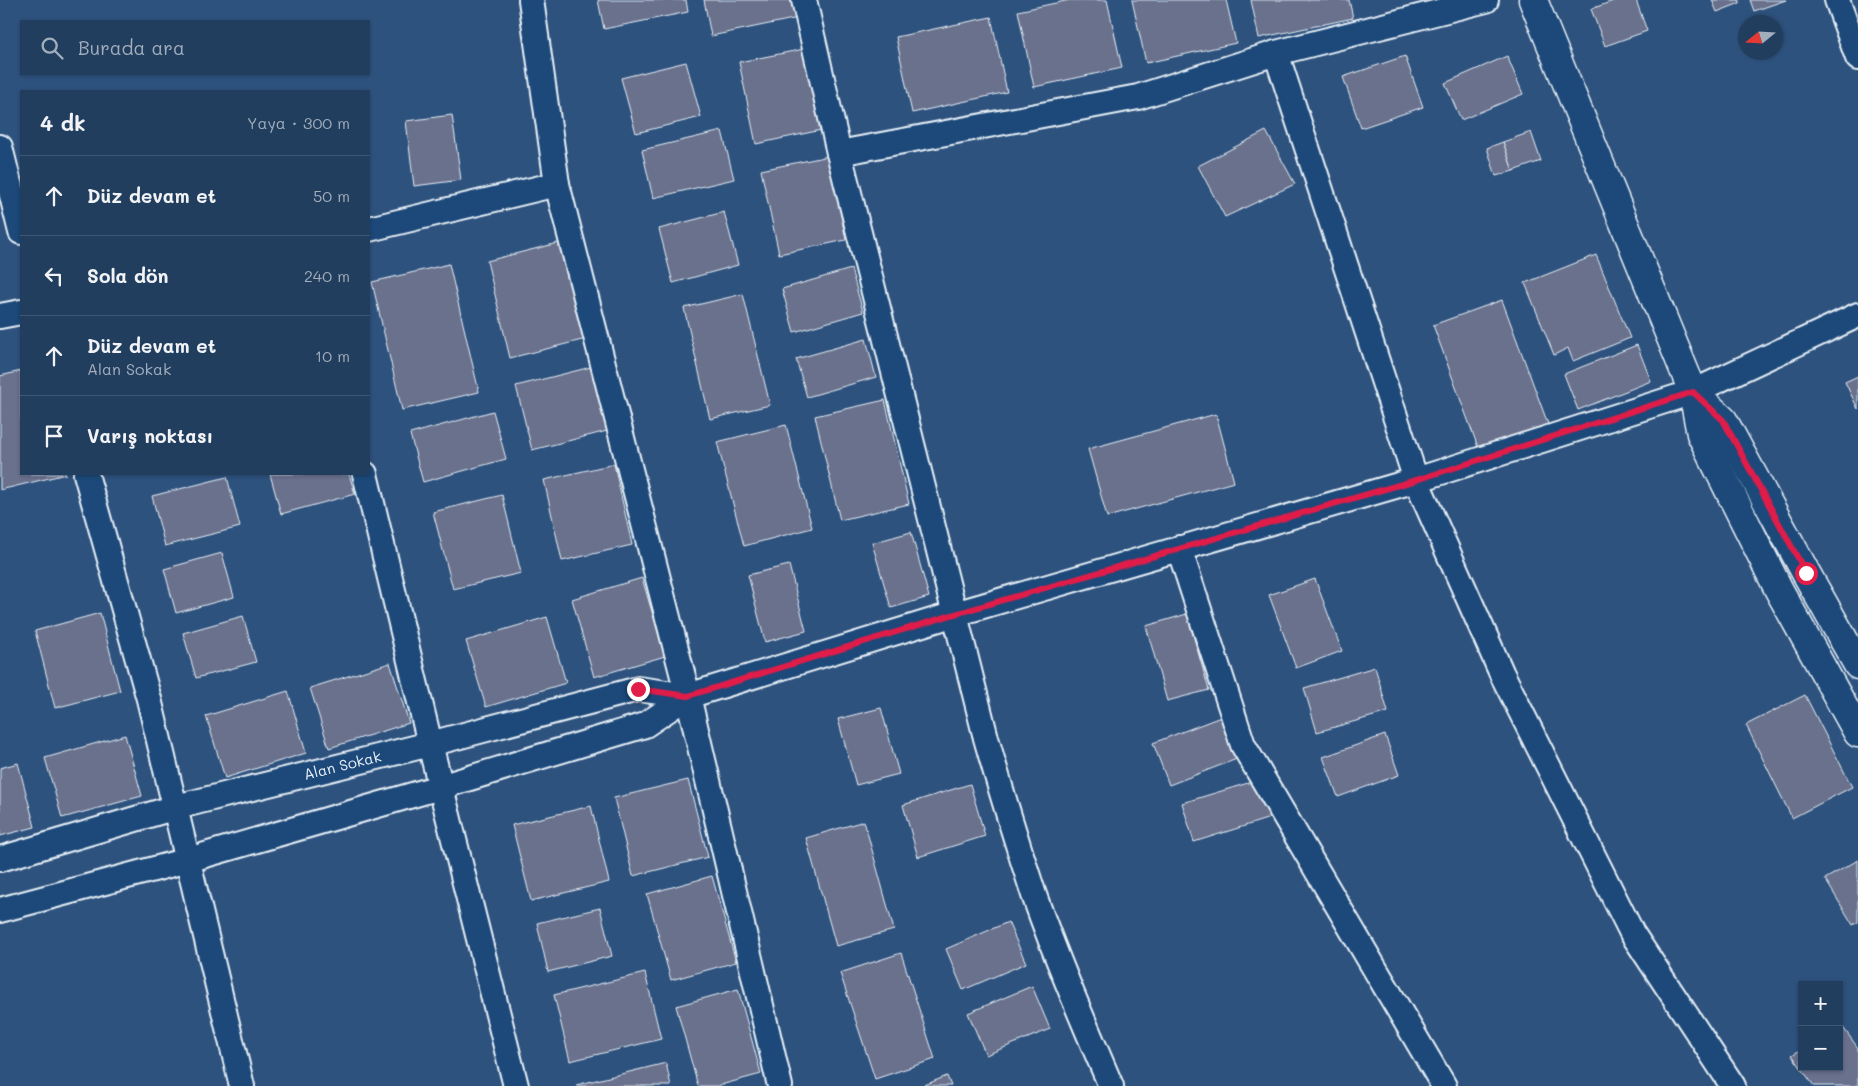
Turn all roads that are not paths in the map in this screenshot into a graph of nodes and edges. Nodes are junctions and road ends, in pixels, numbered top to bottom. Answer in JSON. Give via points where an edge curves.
{"nodes":[{"id":1,"x":531,"y":0,"type":"edge"},
{"id":2,"x":804,"y":0,"type":"edge"},
{"id":3,"x":1486,"y":0,"type":"edge"},
{"id":4,"x":1533,"y":0,"type":"edge"},
{"id":5,"x":1837,"y":0,"type":"edge"},
{"id":6,"x":1276,"y":52,"type":"junction"},
{"id":7,"x":1858,"y":58,"type":"edge"},
{"id":8,"x":0,"y":147,"type":"edge"},
{"id":9,"x":838,"y":153,"type":"junction"},
{"id":10,"x":557,"y":184,"type":"junction"},
{"id":11,"x":20,"y":228,"type":"edge"},
{"id":12,"x":370,"y":229,"type":"edge"},
{"id":13,"x":20,"y":312,"type":"edge"},
{"id":14,"x":1858,"y":315,"type":"edge"},
{"id":15,"x":0,"y":316,"type":"edge"},
{"id":16,"x":1693,"y":392,"type":"junction"},
{"id":17,"x":86,"y":475,"type":"edge"},
{"id":18,"x":365,"y":475,"type":"edge"},
{"id":19,"x":1416,"y":480,"type":"junction"},
{"id":20,"x":1179,"y":548,"type":"junction"},
{"id":21,"x":955,"y":614,"type":"junction"},
{"id":22,"x":1858,"y":665,"type":"edge"},
{"id":23,"x":688,"y":696,"type":"junction"},
{"id":24,"x":1858,"y":733,"type":"edge"},
{"id":25,"x":430,"y":744,"type":"junction"},
{"id":26,"x":440,"y":787,"type":"junction"},
{"id":27,"x":176,"y":807,"type":"junction"},
{"id":28,"x":0,"y":859,"type":"edge"},
{"id":29,"x":188,"y":860,"type":"junction"},
{"id":30,"x":0,"y":910,"type":"edge"},
{"id":31,"x":242,"y":1086,"type":"edge"},
{"id":32,"x":516,"y":1086,"type":"edge"},
{"id":33,"x":780,"y":1086,"type":"edge"},
{"id":34,"x":1111,"y":1086,"type":"edge"},
{"id":35,"x":1444,"y":1086,"type":"edge"},
{"id":36,"x":1733,"y":1086,"type":"edge"}],
"edges":[{"from":1,"to":10,"type":"street"},
{"from":2,"to":9,"type":"street"},
{"from":3,"to":6,"type":"street"},
{"from":4,"to":16,"type":"street"},
{"from":5,"to":7,"type":"street"},
{"from":6,"to":9,"type":"street","via":[[1138,97]]},
{"from":6,"to":19,"type":"street"},
{"from":8,"to":11,"type":"street"},
{"from":9,"to":21,"type":"street"},
{"from":10,"to":12,"type":"street"},
{"from":10,"to":23,"type":"street"},
{"from":13,"to":15,"type":"street"},
{"from":14,"to":16,"type":"street"},
{"from":16,"to":19,"type":"street"},
{"from":16,"to":22,"type":"street","via":[[1723,420]]},
{"from":16,"to":24,"type":"street","via":[[1701,434],[1779,590]]},
{"from":17,"to":27,"type":"street"},
{"from":18,"to":25,"type":"street"},
{"from":19,"to":20,"type":"street"},
{"from":19,"to":36,"type":"street","via":[[1502,674],[1632,933]]},
{"from":20,"to":21,"type":"street"},
{"from":20,"to":35,"type":"street","via":[[1243,745]]},
{"from":21,"to":23,"type":"street"},
{"from":21,"to":34,"type":"street","via":[[986,738],[1035,897]]},
{"from":23,"to":25,"type":"street","name":"Alan Sokak","via":[[638,689]]},
{"from":23,"to":26,"type":"street","via":[[645,725]]},
{"from":23,"to":33,"type":"street"},
{"from":25,"to":26,"type":"street"},
{"from":25,"to":27,"type":"street","name":"Alan Sokak"},
{"from":26,"to":29,"type":"street"},
{"from":26,"to":32,"type":"street"},
{"from":27,"to":28,"type":"street","name":"Alan Sokak"},
{"from":27,"to":29,"type":"street"},
{"from":29,"to":30,"type":"street"},
{"from":29,"to":31,"type":"street"}]}
